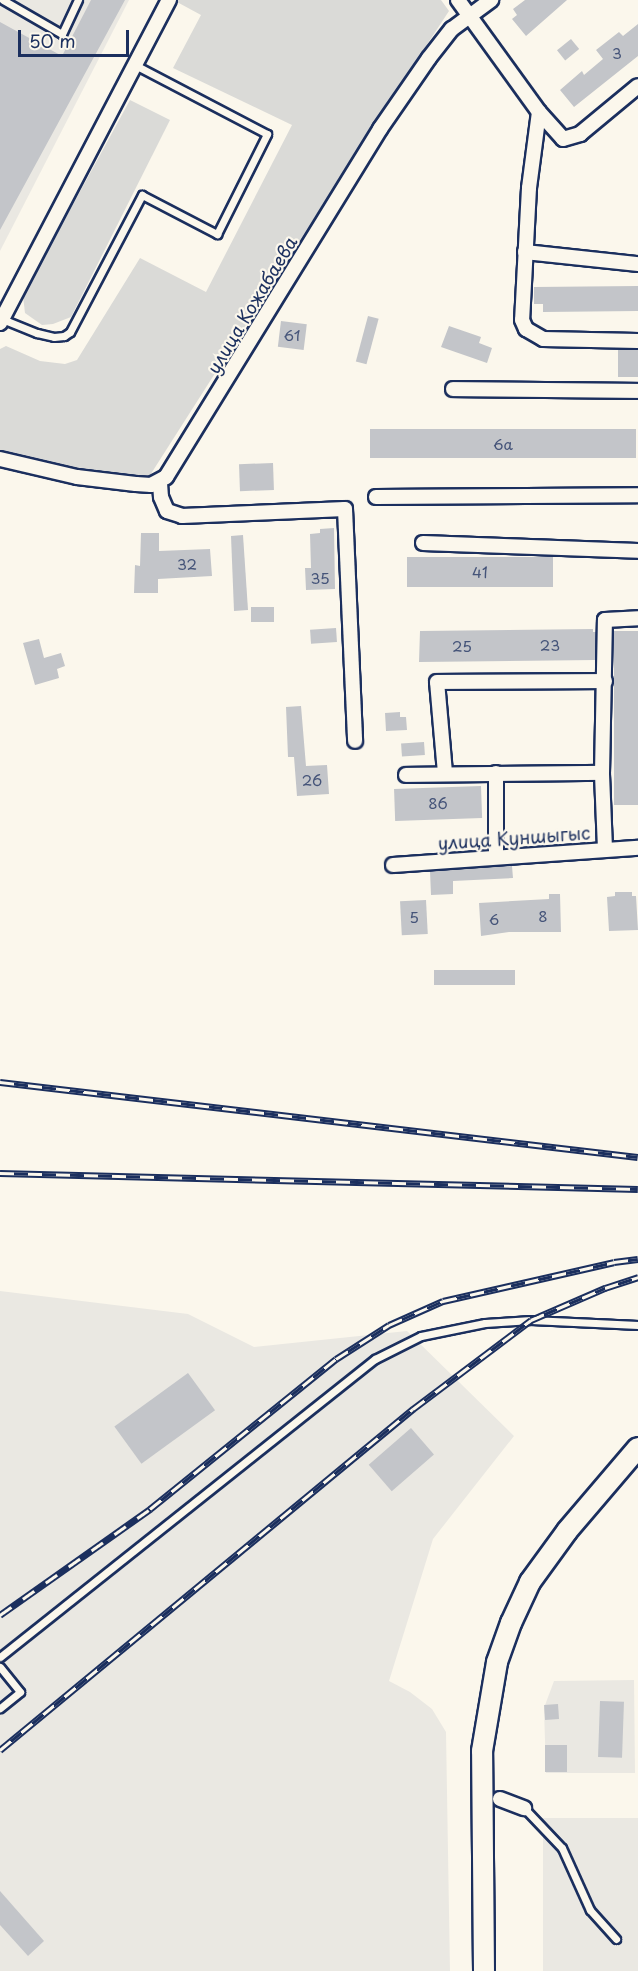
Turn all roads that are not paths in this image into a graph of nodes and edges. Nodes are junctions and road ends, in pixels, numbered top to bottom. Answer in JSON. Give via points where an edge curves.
{"nodes":[{"id":1,"x":3,"y":0,"type":"edge"},
{"id":2,"x":78,"y":0,"type":"edge"},
{"id":3,"x":169,"y":0,"type":"edge"},
{"id":4,"x":458,"y":0,"type":"edge"},
{"id":5,"x":491,"y":0,"type":"edge"},
{"id":6,"x":470,"y":16,"type":"junction"},
{"id":7,"x":136,"y":66,"type":"junction"},
{"id":8,"x":638,"y":86,"type":"edge"},
{"id":9,"x":539,"y":112,"type":"junction"},
{"id":10,"x":525,"y":252,"type":"junction"},
{"id":11,"x":638,"y":264,"type":"edge"},
{"id":12,"x":1,"y":320,"type":"edge"},
{"id":13,"x":638,"y":341,"type":"edge"},
{"id":14,"x":453,"y":390,"type":"dead end"},
{"id":15,"x":638,"y":391,"type":"edge"},
{"id":16,"x":0,"y":459,"type":"edge"},
{"id":17,"x":160,"y":483,"type":"junction"},
{"id":18,"x":638,"y":495,"type":"edge"},
{"id":19,"x":376,"y":497,"type":"dead end"},
{"id":20,"x":423,"y":543,"type":"dead end"},
{"id":21,"x":638,"y":550,"type":"edge"},
{"id":22,"x":638,"y":618,"type":"edge"},
{"id":23,"x":605,"y":681,"type":"junction"},
{"id":24,"x":355,"y":741,"type":"dead end"},
{"id":25,"x":602,"y":772,"type":"junction"},
{"id":26,"x":445,"y":773,"type":"junction"},
{"id":27,"x":496,"y":773,"type":"junction"},
{"id":28,"x":406,"y":775,"type":"dead end"},
{"id":29,"x":638,"y":848,"type":"edge"},
{"id":30,"x":605,"y":849,"type":"junction"},
{"id":31,"x":496,"y":857,"type":"junction"},
{"id":32,"x":393,"y":864,"type":"dead end"},
{"id":33,"x":638,"y":1326,"type":"edge"},
{"id":34,"x":638,"y":1448,"type":"edge"},
{"id":35,"x":0,"y":1657,"type":"edge"},
{"id":36,"x":0,"y":1667,"type":"edge"},
{"id":37,"x":0,"y":1708,"type":"edge"},
{"id":38,"x":482,"y":1789,"type":"junction"},
{"id":39,"x":501,"y":1799,"type":"joint"},
{"id":40,"x":524,"y":1808,"type":"joint"},
{"id":41,"x":616,"y":1939,"type":"dead end"},
{"id":42,"x":484,"y":1971,"type":"edge"}],
"edges":[{"from":1,"to":2,"type":"lane","via":[[62,34]]},
{"from":3,"to":7,"type":"street"},
{"from":4,"to":6,"type":"street"},
{"from":5,"to":6,"type":"street","name":"улица Кожабаева"},
{"from":6,"to":9,"type":"street"},
{"from":6,"to":17,"type":"street","name":"улица Кожабаева","via":[[452,29],[380,129],[172,471]]},
{"from":7,"to":12,"type":"street"},
{"from":7,"to":12,"type":"lane","via":[[267,134],[217,234],[142,195],[70,332],[54,337]]},
{"from":8,"to":9,"type":"street","via":[[569,139],[559,136]]},
{"from":9,"to":10,"type":"street"},
{"from":10,"to":11,"type":"street"},
{"from":10,"to":13,"type":"street","via":[[522,320],[533,334],[543,339]]},
{"from":14,"to":15,"type":"street"},
{"from":16,"to":17,"type":"street","via":[[77,477]]},
{"from":17,"to":24,"type":"street","via":[[167,511],[175,515],[345,509]]},
{"from":18,"to":19,"type":"street"},
{"from":20,"to":21,"type":"street"},
{"from":22,"to":23,"type":"street","via":[[605,621]]},
{"from":23,"to":25,"type":"street"},
{"from":23,"to":26,"type":"street","via":[[437,682]]},
{"from":25,"to":27,"type":"street"},
{"from":25,"to":30,"type":"street"},
{"from":26,"to":27,"type":"street"},
{"from":26,"to":28,"type":"street"},
{"from":27,"to":31,"type":"street"},
{"from":29,"to":30,"type":"street","name":"улица Куншыгыс"},
{"from":30,"to":31,"type":"street","name":"улица Куншыгыс"},
{"from":31,"to":32,"type":"street","name":"улица Куншыгыс"},
{"from":33,"to":35,"type":"lane","via":[[531,1320],[485,1323],[421,1336],[375,1359]]},
{"from":34,"to":38,"type":"main road","via":[[567,1530],[530,1582],[511,1623],[495,1673],[482,1751]]},
{"from":36,"to":37,"type":"lane","via":[[20,1692]]},
{"from":38,"to":39,"type":"lane"},
{"from":38,"to":42,"type":"main road"},
{"from":39,"to":40,"type":"street"},
{"from":40,"to":41,"type":"lane","via":[[562,1848],[590,1910]]}]}
